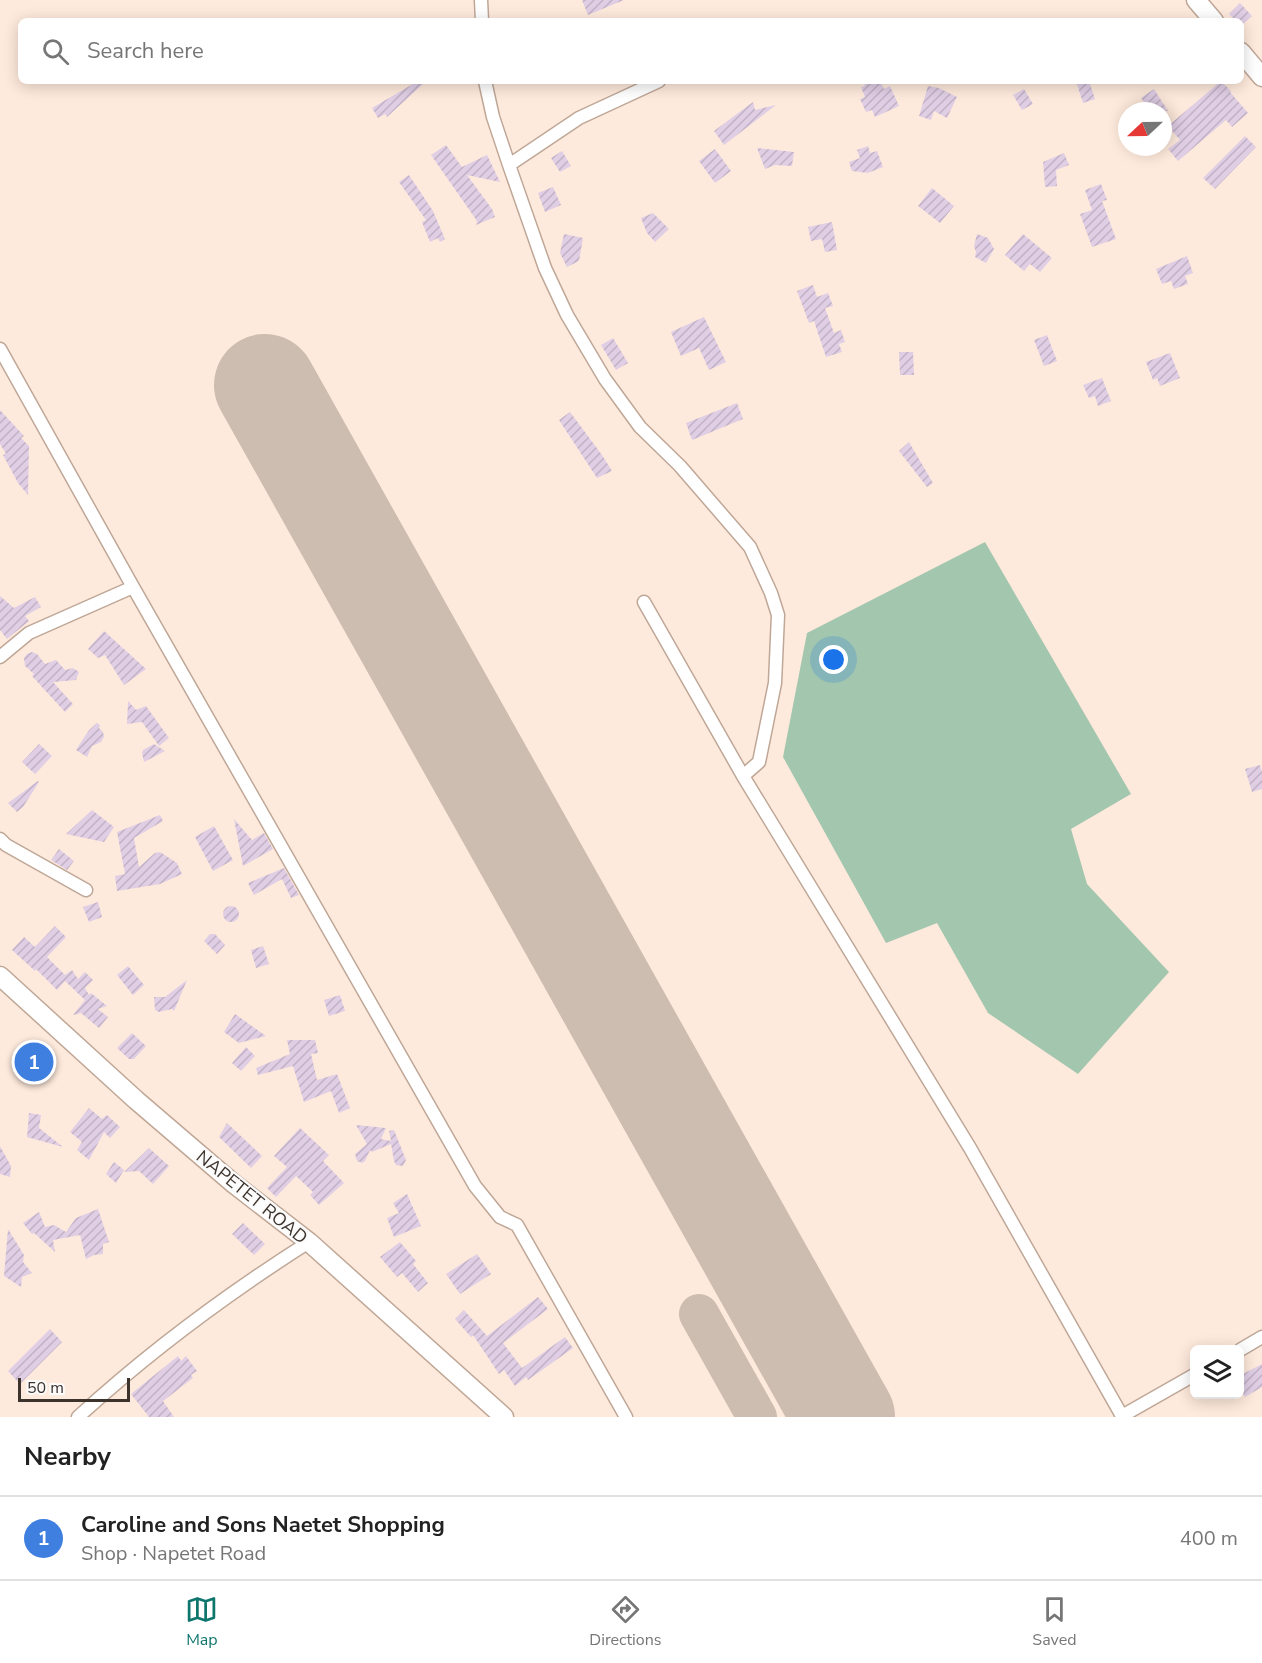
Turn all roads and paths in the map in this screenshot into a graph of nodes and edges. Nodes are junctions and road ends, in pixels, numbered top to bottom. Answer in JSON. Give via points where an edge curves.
{"nodes":[{"id":1,"x":481,"y":0,"type":"edge"},
{"id":2,"x":1196,"y":0,"type":"edge"},
{"id":3,"x":483,"y":18,"type":"edge"},
{"id":4,"x":1211,"y":18,"type":"edge"},
{"id":5,"x":1244,"y":56,"type":"edge"},
{"id":6,"x":1262,"y":77,"type":"edge"},
{"id":7,"x":486,"y":84,"type":"edge"},
{"id":8,"x":653,"y":84,"type":"edge"},
{"id":9,"x":509,"y":165,"type":"junction"},
{"id":10,"x":0,"y":349,"type":"edge"},
{"id":11,"x":133,"y":587,"type":"junction"},
{"id":12,"x":644,"y":602,"type":"dead end"},
{"id":13,"x":0,"y":657,"type":"edge"},
{"id":14,"x":742,"y":776,"type":"junction"},
{"id":15,"x":2,"y":845,"type":"edge"},
{"id":16,"x":86,"y":890,"type":"dead end"},
{"id":17,"x":0,"y":976,"type":"edge"},
{"id":18,"x":309,"y":1242,"type":"junction"},
{"id":19,"x":1262,"y":1337,"type":"edge"},
{"id":20,"x":1244,"y":1347,"type":"edge"},
{"id":21,"x":1190,"y":1377,"type":"edge"},
{"id":22,"x":78,"y":1417,"type":"edge"},
{"id":23,"x":504,"y":1417,"type":"edge"},
{"id":24,"x":626,"y":1417,"type":"edge"}],
"edges":[{"from":1,"to":3,"type":"street"},
{"from":2,"to":4,"type":"main road"},
{"from":5,"to":6,"type":"main road"},
{"from":7,"to":9,"type":"street"},
{"from":8,"to":9,"type":"street","via":[[579,118]]},
{"from":9,"to":14,"type":"street","via":[[558,297],[605,379],[640,427],[680,466],[750,547],[771,593],[778,615],[776,683],[759,762]]},
{"from":10,"to":11,"type":"street"},
{"from":11,"to":13,"type":"street","via":[[29,633]]},
{"from":11,"to":24,"type":"street","via":[[476,1186],[500,1217],[517,1225]]},
{"from":12,"to":14,"type":"street"},
{"from":14,"to":21,"type":"street","via":[[970,1148],[1122,1416]]},
{"from":15,"to":16,"type":"street"},
{"from":17,"to":18,"type":"main road","name":"NAPETET ROAD","via":[[136,1100]]},
{"from":18,"to":22,"type":"street","via":[[211,1308]]},
{"from":18,"to":23,"type":"main road","name":"NAPETET ROAD"},
{"from":19,"to":20,"type":"street"}]}
